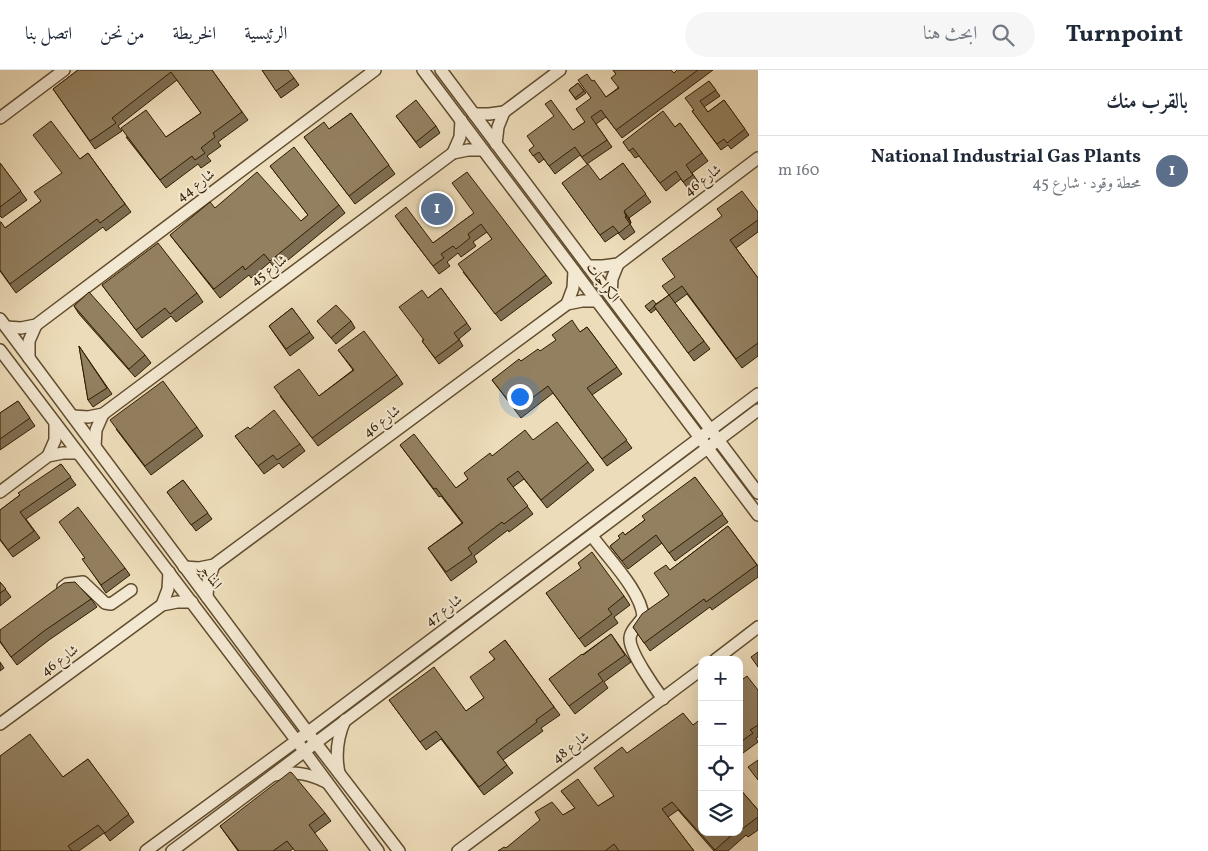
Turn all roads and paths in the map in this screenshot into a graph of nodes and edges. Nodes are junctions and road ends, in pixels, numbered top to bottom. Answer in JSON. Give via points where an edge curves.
{"nodes":[{"id":1,"x":64,"y":70,"type":"edge"},
{"id":2,"x":375,"y":70,"type":"edge"},
{"id":3,"x":423,"y":70,"type":"edge"},
{"id":4,"x":441,"y":70,"type":"edge"},
{"id":5,"x":560,"y":70,"type":"edge"},
{"id":6,"x":504,"y":112,"type":"junction"},
{"id":7,"x":474,"y":114,"type":"junction"},
{"id":8,"x":0,"y":118,"type":"edge"},
{"id":9,"x":460,"y":120,"type":"junction"},
{"id":10,"x":496,"y":144,"type":"junction"},
{"id":11,"x":483,"y":150,"type":"junction"},
{"id":12,"x":454,"y":152,"type":"junction"},
{"id":13,"x":758,"y":158,"type":"edge"},
{"id":14,"x":618,"y":264,"type":"junction"},
{"id":15,"x":588,"y":266,"type":"junction"},
{"id":16,"x":574,"y":271,"type":"junction"},
{"id":17,"x":610,"y":296,"type":"junction"},
{"id":18,"x":597,"y":301,"type":"junction"},
{"id":19,"x":567,"y":304,"type":"junction"},
{"id":20,"x":3,"y":323,"type":"edge"},
{"id":21,"x":36,"y":326,"type":"junction"},
{"id":22,"x":0,"y":350,"type":"edge"},
{"id":23,"x":29,"y":358,"type":"junction"},
{"id":24,"x":5,"y":363,"type":"edge"},
{"id":25,"x":758,"y":394,"type":"edge"},
{"id":26,"x":758,"y":410,"type":"edge"},
{"id":27,"x":103,"y":414,"type":"junction"},
{"id":28,"x":73,"y":416,"type":"junction"},
{"id":29,"x":55,"y":423,"type":"junction"},
{"id":30,"x":710,"y":429,"type":"junction"},
{"id":31,"x":700,"y":437,"type":"junction"},
{"id":32,"x":718,"y":440,"type":"junction"},
{"id":33,"x":95,"y":446,"type":"junction"},
{"id":34,"x":708,"y":448,"type":"junction"},
{"id":35,"x":78,"y":453,"type":"junction"},
{"id":36,"x":48,"y":456,"type":"junction"},
{"id":37,"x":0,"y":492,"type":"edge"},
{"id":38,"x":758,"y":493,"type":"edge"},
{"id":39,"x":758,"y":515,"type":"edge"},
{"id":40,"x":592,"y":536,"type":"junction"},
{"id":41,"x":214,"y":565,"type":"junction"},
{"id":42,"x":184,"y":567,"type":"junction"},
{"id":43,"x":169,"y":572,"type":"junction"},
{"id":44,"x":131,"y":590,"type":"dead end"},
{"id":45,"x":57,"y":591,"type":"edge"},
{"id":46,"x":206,"y":598,"type":"junction"},
{"id":47,"x":192,"y":602,"type":"junction"},
{"id":48,"x":162,"y":605,"type":"junction"},
{"id":49,"x":758,"y":627,"type":"edge"},
{"id":50,"x":720,"y":656,"type":"edge"},
{"id":51,"x":698,"y":672,"type":"edge"},
{"id":52,"x":663,"y":699,"type":"junction"},
{"id":53,"x":345,"y":720,"type":"junction"},
{"id":54,"x":0,"y":724,"type":"edge"},
{"id":55,"x":308,"y":733,"type":"junction"},
{"id":56,"x":296,"y":740,"type":"junction"},
{"id":57,"x":315,"y":742,"type":"junction"},
{"id":58,"x":304,"y":750,"type":"junction"},
{"id":59,"x":272,"y":775,"type":"junction"},
{"id":60,"x":340,"y":775,"type":"junction"},
{"id":61,"x":328,"y":783,"type":"junction"},
{"id":62,"x":146,"y":851,"type":"edge"},
{"id":63,"x":172,"y":851,"type":"edge"},
{"id":64,"x":378,"y":851,"type":"edge"},
{"id":65,"x":398,"y":851,"type":"edge"},
{"id":66,"x":458,"y":851,"type":"edge"}],
"edges":[{"from":1,"to":8,"type":"street"},
{"from":2,"to":21,"type":"street","name":"شارع 44"},
{"from":3,"to":9,"type":"street","name":"الكراجات"},
{"from":4,"to":7,"type":"street","name":"الكراجات"},
{"from":5,"to":6,"type":"street"},
{"from":6,"to":7,"type":"street"},
{"from":6,"to":10,"type":"street"},
{"from":7,"to":10,"type":"street","name":"الكراجات"},
{"from":9,"to":11,"type":"street","name":"الكراجات"},
{"from":9,"to":12,"type":"street","via":[[460,137]]},
{"from":10,"to":15,"type":"street","name":"الكراجات"},
{"from":11,"to":12,"type":"street"},
{"from":11,"to":16,"type":"street","name":"الكراجات"},
{"from":12,"to":27,"type":"street","name":"شارع 45"},
{"from":13,"to":14,"type":"street","name":"شارع 46"},
{"from":14,"to":15,"type":"street"},
{"from":14,"to":17,"type":"street"},
{"from":15,"to":17,"type":"street","name":"الكراجات"},
{"from":16,"to":18,"type":"street","name":"الكراجات"},
{"from":16,"to":19,"type":"street","via":[[573,288]]},
{"from":17,"to":30,"type":"street","name":"الكراجات"},
{"from":18,"to":19,"type":"street","name":"شارع 46"},
{"from":18,"to":31,"type":"street","name":"الكراجات"},
{"from":19,"to":41,"type":"street","name":"شارع 46"},
{"from":20,"to":21,"type":"street","via":[[21,328]]},
{"from":20,"to":23,"type":"street","name":"المناجر"},
{"from":21,"to":23,"type":"street","via":[[29,341]]},
{"from":22,"to":24,"type":"street"},
{"from":23,"to":28,"type":"street","name":"المناجر"},
{"from":24,"to":29,"type":"street"},
{"from":25,"to":30,"type":"street","name":"شارع 47"},
{"from":26,"to":32,"type":"street","name":"شارع 47"},
{"from":27,"to":28,"type":"street"},
{"from":27,"to":33,"type":"street","via":[[96,430]]},
{"from":28,"to":33,"type":"street","name":"المناجر"},
{"from":29,"to":35,"type":"street"},
{"from":29,"to":36,"type":"street","via":[[54,440]]},
{"from":30,"to":31,"type":"street","name":"شارع 47"},
{"from":30,"to":32,"type":"street","name":"الكراجات"},
{"from":31,"to":34,"type":"street","name":"الكراجات"},
{"from":31,"to":55,"type":"street","name":"شارع 47"},
{"from":32,"to":34,"type":"street","name":"شارع 47"},
{"from":32,"to":38,"type":"street","name":"الكراجات"},
{"from":33,"to":42,"type":"street","name":"المناجر"},
{"from":34,"to":39,"type":"street","name":"الكراجات"},
{"from":34,"to":40,"type":"street","name":"شارع 47"},
{"from":35,"to":36,"type":"street"},
{"from":35,"to":43,"type":"street"},
{"from":36,"to":37,"type":"street"},
{"from":40,"to":52,"type":"street","via":[[643,608],[643,617],[631,631],[629,640],[646,675]]},
{"from":40,"to":53,"type":"street","name":"شارع 47"},
{"from":41,"to":42,"type":"street"},
{"from":41,"to":46,"type":"street"},
{"from":42,"to":46,"type":"street","name":"المناجر"},
{"from":43,"to":47,"type":"street"},
{"from":43,"to":48,"type":"street","via":[[168,589]]},
{"from":44,"to":45,"type":"street","via":[[111,604],[105,603],[83,582],[67,584]]},
{"from":46,"to":55,"type":"street","name":"المناجر"},
{"from":47,"to":48,"type":"street","name":"شارع 46"},
{"from":47,"to":56,"type":"street"},
{"from":48,"to":54,"type":"street","name":"شارع 46"},
{"from":49,"to":50,"type":"street"},
{"from":51,"to":52,"type":"street","name":"شارع 48"},
{"from":52,"to":66,"type":"street","name":"شارع 48"},
{"from":53,"to":57,"type":"street","name":"شارع 47"},
{"from":53,"to":60,"type":"street","via":[[336,752]]},
{"from":55,"to":56,"type":"street","name":"شارع 47"},
{"from":55,"to":57,"type":"street","name":"المناجر"},
{"from":56,"to":58,"type":"street"},
{"from":56,"to":62,"type":"street","name":"شارع 47"},
{"from":57,"to":58,"type":"street","name":"شارع 47"},
{"from":57,"to":60,"type":"street","name":"المناجر"},
{"from":58,"to":59,"type":"street","name":"شارع 47"},
{"from":58,"to":61,"type":"street"},
{"from":59,"to":61,"type":"street","via":[[301,773]]},
{"from":59,"to":63,"type":"street","name":"شارع 47"},
{"from":60,"to":65,"type":"street","name":"المناجر"},
{"from":61,"to":64,"type":"street"}]}
